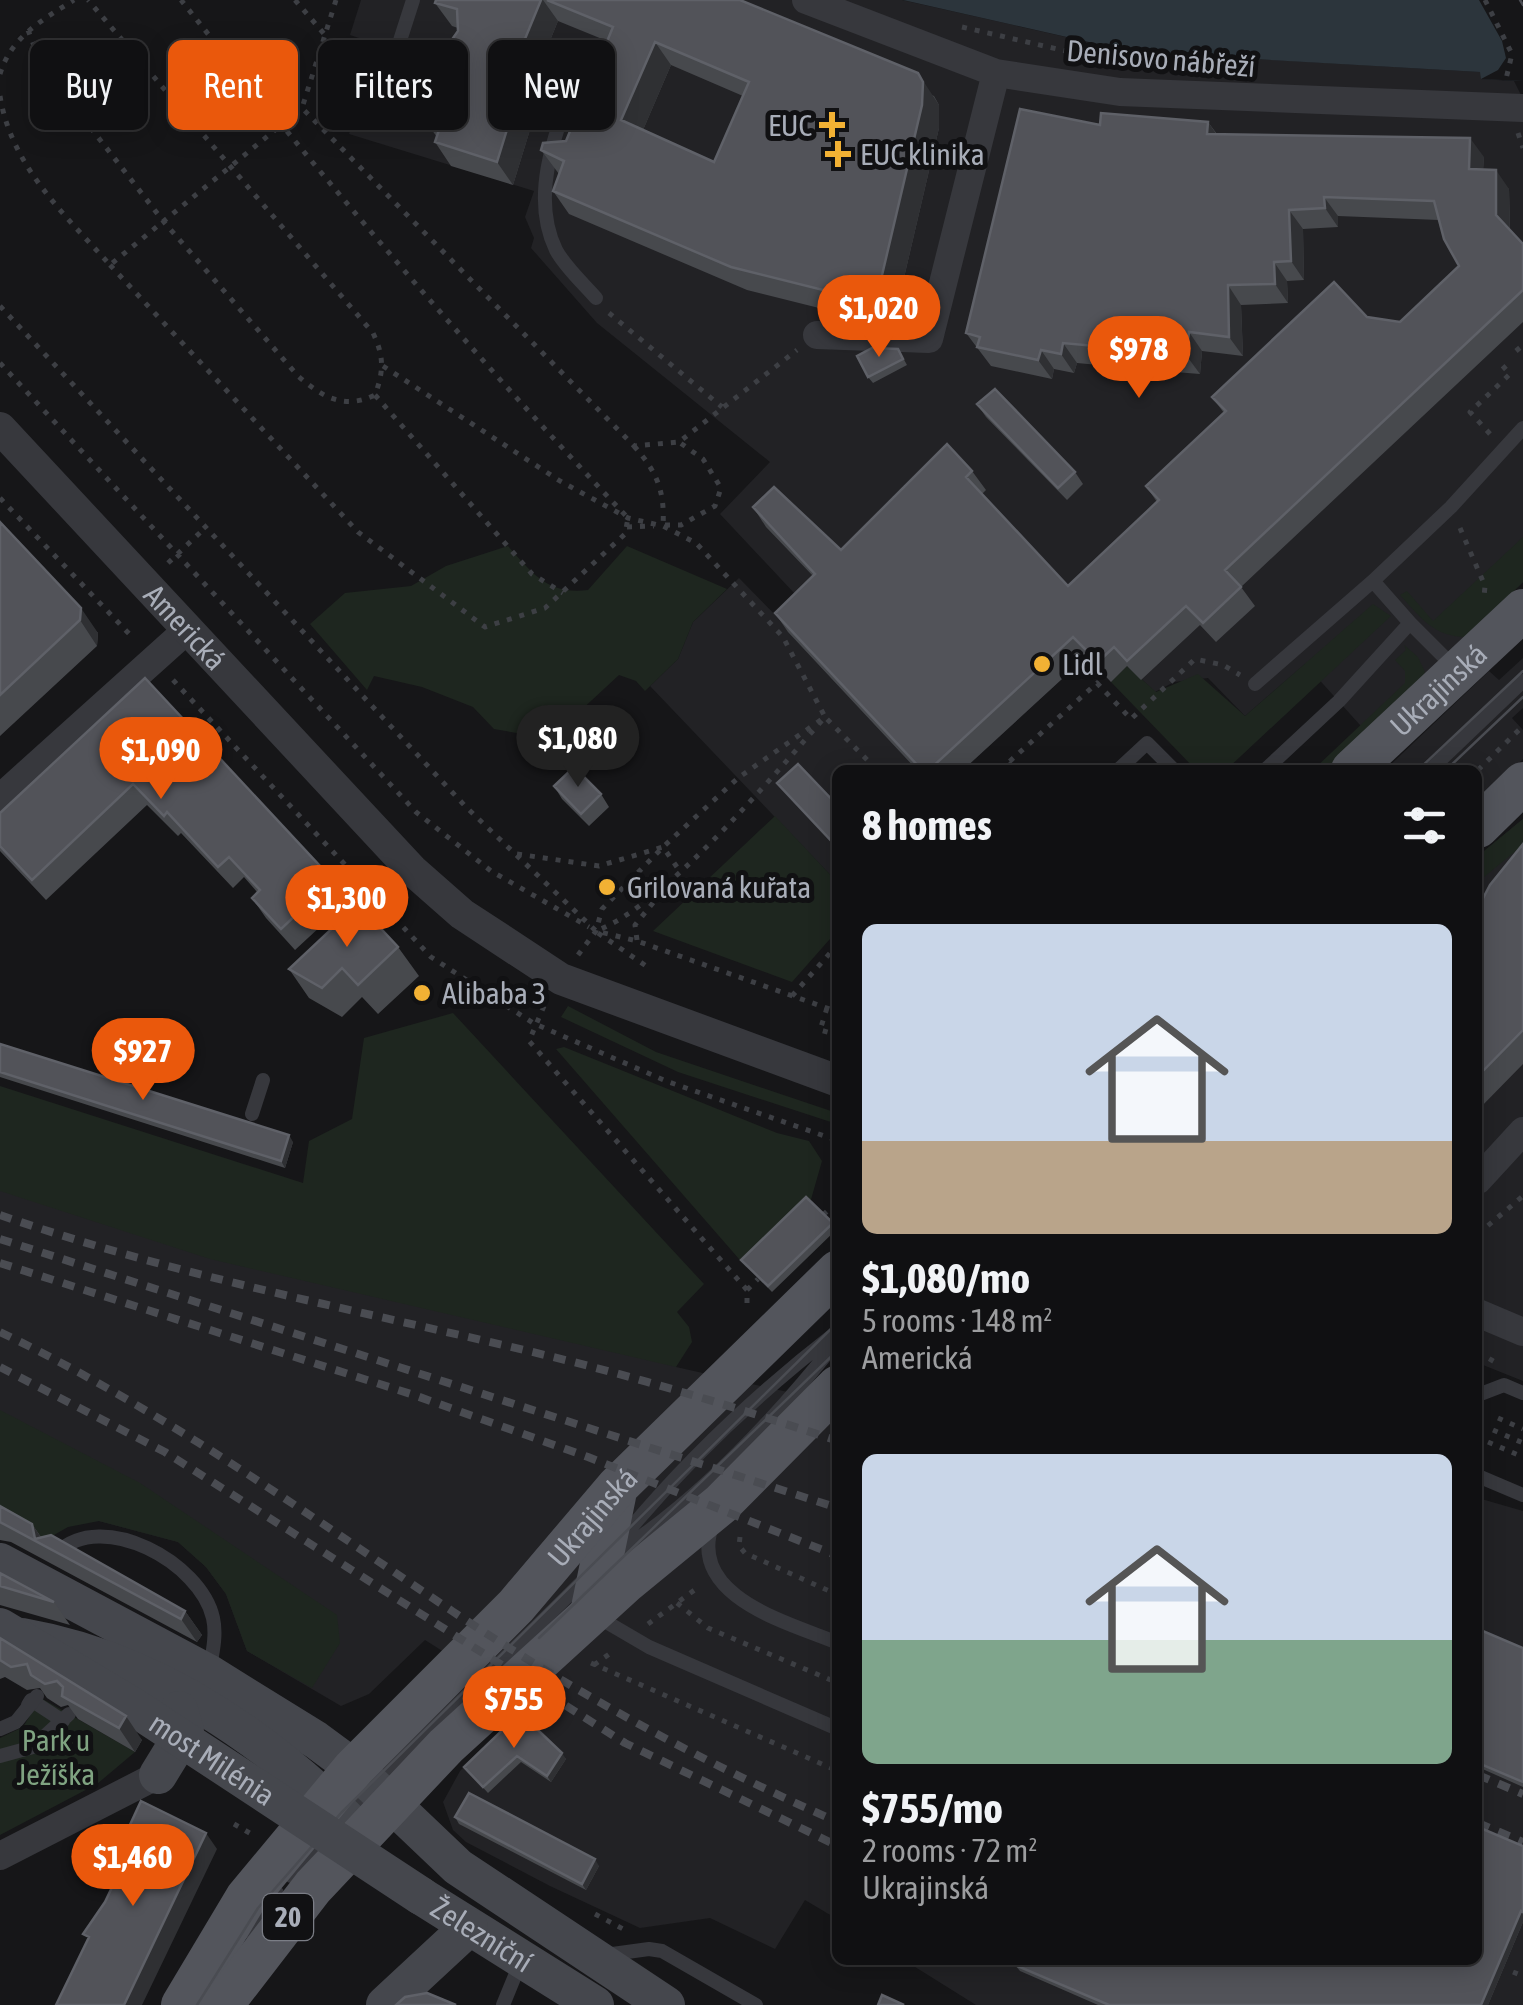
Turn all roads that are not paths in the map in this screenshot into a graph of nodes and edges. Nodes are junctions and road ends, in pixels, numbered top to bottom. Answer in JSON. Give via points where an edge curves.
{"nodes":[{"id":1,"x":413,"y":0,"type":"edge"},
{"id":2,"x":806,"y":0,"type":"edge"},
{"id":3,"x":400,"y":40,"type":"edge"},
{"id":4,"x":996,"y":73,"type":"junction"},
{"id":5,"x":1523,"y":108,"type":"edge"},
{"id":6,"x":559,"y":130,"type":"edge"},
{"id":7,"x":596,"y":298,"type":"road end"},
{"id":8,"x":817,"y":335,"type":"road end"},
{"id":9,"x":0,"y":428,"type":"edge"},
{"id":10,"x":1523,"y":428,"type":"edge"},
{"id":11,"x":1372,"y":581,"type":"junction"},
{"id":12,"x":1504,"y":606,"type":"edge"},
{"id":13,"x":1410,"y":623,"type":"junction"},
{"id":14,"x":188,"y":630,"type":"junction"},
{"id":15,"x":1458,"y":672,"type":"junction"},
{"id":16,"x":1523,"y":681,"type":"edge"},
{"id":17,"x":1255,"y":684,"type":"road end"},
{"id":18,"x":1123,"y":765,"type":"edge"},
{"id":19,"x":1169,"y":765,"type":"edge"},
{"id":20,"x":1270,"y":765,"type":"edge"},
{"id":21,"x":1357,"y":765,"type":"edge"},
{"id":22,"x":1435,"y":765,"type":"edge"},
{"id":23,"x":1523,"y":783,"type":"edge"},
{"id":24,"x":0,"y":798,"type":"edge"},
{"id":25,"x":1482,"y":823,"type":"edge"},
{"id":26,"x":832,"y":1079,"type":"edge"},
{"id":27,"x":263,"y":1080,"type":"dead end"},
{"id":28,"x":252,"y":1114,"type":"dead end"},
{"id":29,"x":1523,"y":1131,"type":"edge"},
{"id":30,"x":1482,"y":1176,"type":"edge"},
{"id":31,"x":832,"y":1276,"type":"edge"},
{"id":32,"x":1482,"y":1314,"type":"edge"},
{"id":33,"x":1523,"y":1332,"type":"edge"},
{"id":34,"x":832,"y":1336,"type":"edge"},
{"id":35,"x":832,"y":1347,"type":"edge"},
{"id":36,"x":832,"y":1392,"type":"edge"},
{"id":37,"x":1482,"y":1393,"type":"edge"},
{"id":38,"x":1523,"y":1393,"type":"edge"},
{"id":39,"x":1482,"y":1478,"type":"edge"},
{"id":40,"x":617,"y":1486,"type":"junction"},
{"id":41,"x":1523,"y":1494,"type":"edge"},
{"id":42,"x":721,"y":1504,"type":"junction"},
{"id":43,"x":57,"y":1553,"type":"edge"},
{"id":44,"x":0,"y":1562,"type":"edge"},
{"id":45,"x":601,"y":1563,"type":"junction"},
{"id":46,"x":591,"y":1613,"type":"junction"},
{"id":47,"x":0,"y":1630,"type":"edge"},
{"id":48,"x":832,"y":1640,"type":"edge"},
{"id":49,"x":208,"y":1673,"type":"junction"},
{"id":50,"x":158,"y":1679,"type":"junction"},
{"id":51,"x":38,"y":1696,"type":"edge"},
{"id":52,"x":832,"y":1725,"type":"edge"},
{"id":53,"x":0,"y":1728,"type":"edge"},
{"id":54,"x":0,"y":1756,"type":"edge"},
{"id":55,"x":158,"y":1774,"type":"joint"},
{"id":56,"x":358,"y":1801,"type":"junction"},
{"id":57,"x":0,"y":1856,"type":"edge"},
{"id":58,"x":422,"y":1896,"type":"joint"},
{"id":59,"x":469,"y":1927,"type":"junction"},
{"id":60,"x":234,"y":1952,"type":"dead end"},
{"id":61,"x":590,"y":1958,"type":"junction"},
{"id":62,"x":521,"y":1960,"type":"junction"},
{"id":63,"x":205,"y":2002,"type":"edge"},
{"id":64,"x":385,"y":2005,"type":"edge"},
{"id":65,"x":503,"y":2005,"type":"edge"},
{"id":66,"x":596,"y":2005,"type":"edge"},
{"id":67,"x":666,"y":2005,"type":"edge"},
{"id":68,"x":756,"y":2005,"type":"edge"}],
"edges":[{"from":1,"to":3,"type":"lane"},
{"from":2,"to":4,"type":"street","name":"Denisovo nábřeží"},
{"from":4,"to":5,"type":"street","name":"Denisovo nábřeží","via":[[1209,98]]},
{"from":4,"to":8,"type":"street","via":[[930,339]]},
{"from":6,"to":7,"type":"lane","via":[[543,215],[558,254]]},
{"from":9,"to":14,"type":"street","name":"Americká"},
{"from":10,"to":11,"type":"lane"},
{"from":11,"to":13,"type":"lane"},
{"from":11,"to":17,"type":"lane"},
{"from":12,"to":15,"type":"main road","name":"Ukrajinská"},
{"from":13,"to":15,"type":"lane"},
{"from":13,"to":20,"type":"lane"},
{"from":14,"to":24,"type":"street"},
{"from":14,"to":26,"type":"street","name":"Americká","via":[[412,870],[462,914],[561,978]]},
{"from":15,"to":21,"type":"main road","name":"Ukrajinská"},
{"from":16,"to":22,"type":"lane","name":"Ukrajinská"},
{"from":18,"to":19,"type":"lane","via":[[1147,742]]},
{"from":23,"to":25,"type":"main road"},
{"from":27,"to":28,"type":"lane"},
{"from":29,"to":30,"type":"street"},
{"from":31,"to":40,"type":"main road","name":"Ukrajinská","number":"20"},
{"from":32,"to":33,"type":"street"},
{"from":34,"to":45,"type":"lane","name":"Ukrajinská","via":[[659,1495]]},
{"from":35,"to":45,"type":"lane","name":"Ukrajinská","via":[[676,1511]]},
{"from":36,"to":42,"type":"main road","name":"Ukrajinská","number":"20"},
{"from":37,"to":38,"type":"lane","via":[[1504,1385]]},
{"from":39,"to":41,"type":"lane"},
{"from":40,"to":45,"type":"main road"},
{"from":40,"to":56,"type":"main road","name":"Ukrajinská","number":"20"},
{"from":42,"to":46,"type":"main road","name":"Ukrajinská","number":"20"},
{"from":42,"to":48,"type":"lane","via":[[710,1531],[722,1583],[744,1603]]},
{"from":43,"to":49,"type":"lane","via":[[77,1538],[110,1538],[141,1546],[181,1572],[212,1617]]},
{"from":44,"to":49,"type":"main road"},
{"from":45,"to":46,"type":"main road"},
{"from":45,"to":56,"type":"lane","name":"Ukrajinská"},
{"from":46,"to":52,"type":"lane","via":[[649,1647]]},
{"from":46,"to":56,"type":"main road","name":"Ukrajinská","number":"20"},
{"from":47,"to":50,"type":"main road","via":[[98,1655]]},
{"from":47,"to":58,"type":"main road","name":"most Milénia","bridge":true,"via":[[129,1704]]},
{"from":49,"to":56,"type":"main road"},
{"from":50,"to":55,"type":"main road","via":[[185,1731]]},
{"from":50,"to":56,"type":"main road"},
{"from":51,"to":53,"type":"lane","bridge":true,"via":[[16,1722]]},
{"from":53,"to":54,"type":"lane","via":[[30,1700],[66,1717],[33,1747]]},
{"from":55,"to":57,"type":"street"},
{"from":56,"to":60,"type":"lane","via":[[274,1895]]},
{"from":56,"to":61,"type":"main road"},
{"from":56,"to":63,"type":"main road","number":"20","via":[[275,1933]]},
{"from":58,"to":59,"type":"main road","name":"Železniční"},
{"from":59,"to":62,"type":"main road","name":"Železniční"},
{"from":59,"to":64,"type":"main road"},
{"from":61,"to":67,"type":"main road"},
{"from":61,"to":68,"type":"lane","via":[[662,1952]]},
{"from":62,"to":65,"type":"lane"},
{"from":62,"to":66,"type":"main road","name":"Železniční"}]}
